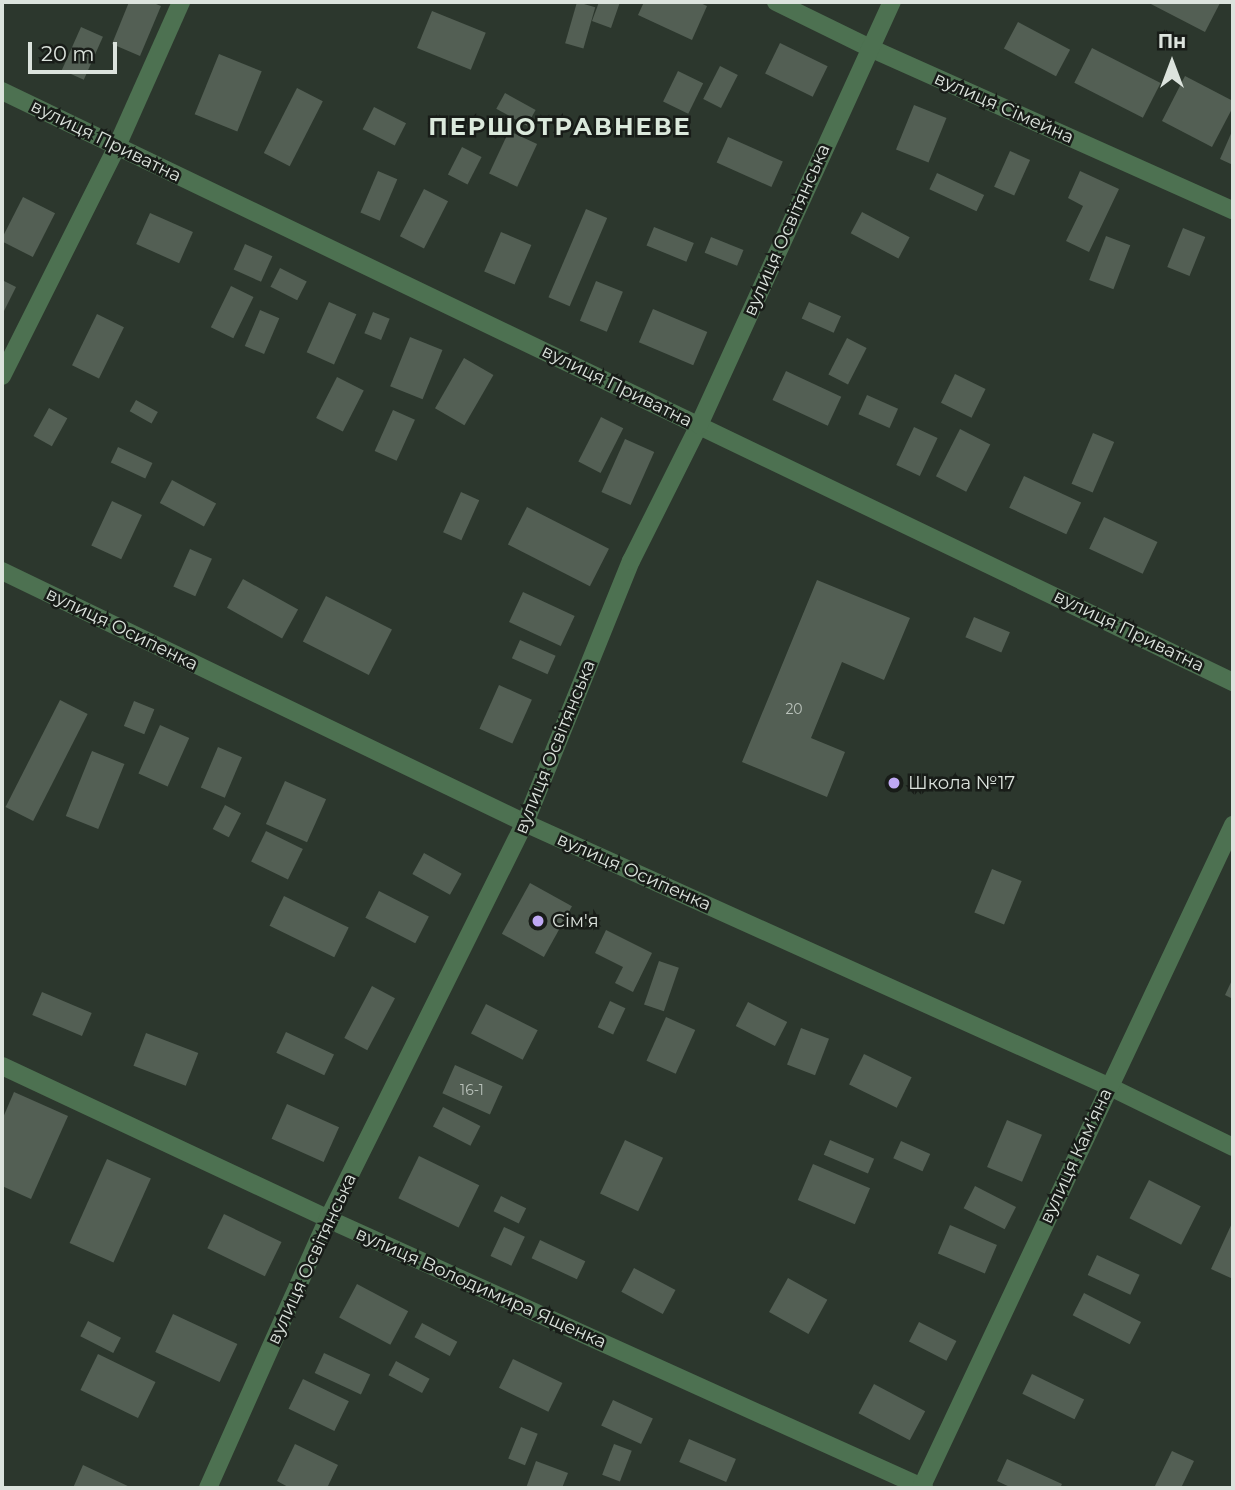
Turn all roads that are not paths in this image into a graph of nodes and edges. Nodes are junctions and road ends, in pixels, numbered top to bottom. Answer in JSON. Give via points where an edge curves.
{"nodes":[{"id":1,"x":181,"y":2,"type":"edge"},
{"id":2,"x":776,"y":2,"type":"edge"},
{"id":3,"x":892,"y":2,"type":"edge"},
{"id":4,"x":870,"y":48,"type":"junction"},
{"id":5,"x":2,"y":91,"type":"edge"},
{"id":6,"x":117,"y":146,"type":"junction"},
{"id":7,"x":1233,"y":210,"type":"edge"},
{"id":8,"x":2,"y":376,"type":"edge"},
{"id":9,"x":699,"y":425,"type":"junction"},
{"id":10,"x":2,"y":571,"type":"edge"},
{"id":11,"x":1233,"y":682,"type":"edge"},
{"id":12,"x":525,"y":823,"type":"junction"},
{"id":13,"x":1233,"y":825,"type":"edge"},
{"id":14,"x":2,"y":1066,"type":"edge"},
{"id":15,"x":1108,"y":1086,"type":"junction"},
{"id":16,"x":1233,"y":1147,"type":"edge"},
{"id":17,"x":328,"y":1219,"type":"junction"},
{"id":18,"x":208,"y":1488,"type":"edge"},
{"id":19,"x":922,"y":1488,"type":"edge"}],
"edges":[{"from":1,"to":6,"type":"street"},
{"from":2,"to":4,"type":"street","name":"вулиця Сімейна"},
{"from":3,"to":4,"type":"street","name":"вулиця Освітянська"},
{"from":4,"to":7,"type":"street","name":"вулиця Сімейна"},
{"from":4,"to":9,"type":"street","name":"вулиця Освітянська"},
{"from":5,"to":6,"type":"street","name":"вулиця Приватна"},
{"from":6,"to":8,"type":"street"},
{"from":6,"to":9,"type":"street","name":"вулиця Приватна"},
{"from":9,"to":11,"type":"street","name":"вулиця Приватна"},
{"from":9,"to":12,"type":"street","name":"вулиця Освітянська","via":[[631,561]]},
{"from":10,"to":12,"type":"street","name":"вулиця Осипенка"},
{"from":12,"to":15,"type":"street","name":"вулиця Осипенка"},
{"from":12,"to":17,"type":"street","name":"вулиця Освітянська"},
{"from":13,"to":15,"type":"street","name":"вулиця Кам’яна"},
{"from":14,"to":17,"type":"street","name":"вулиця Володимира Ященка"},
{"from":15,"to":16,"type":"street","name":"вулиця Осипенка"},
{"from":15,"to":19,"type":"street","name":"вулиця Кам’яна"},
{"from":17,"to":18,"type":"street","name":"вулиця Освітянська"},
{"from":17,"to":19,"type":"street","name":"вулиця Володимира Ященка"}]}
